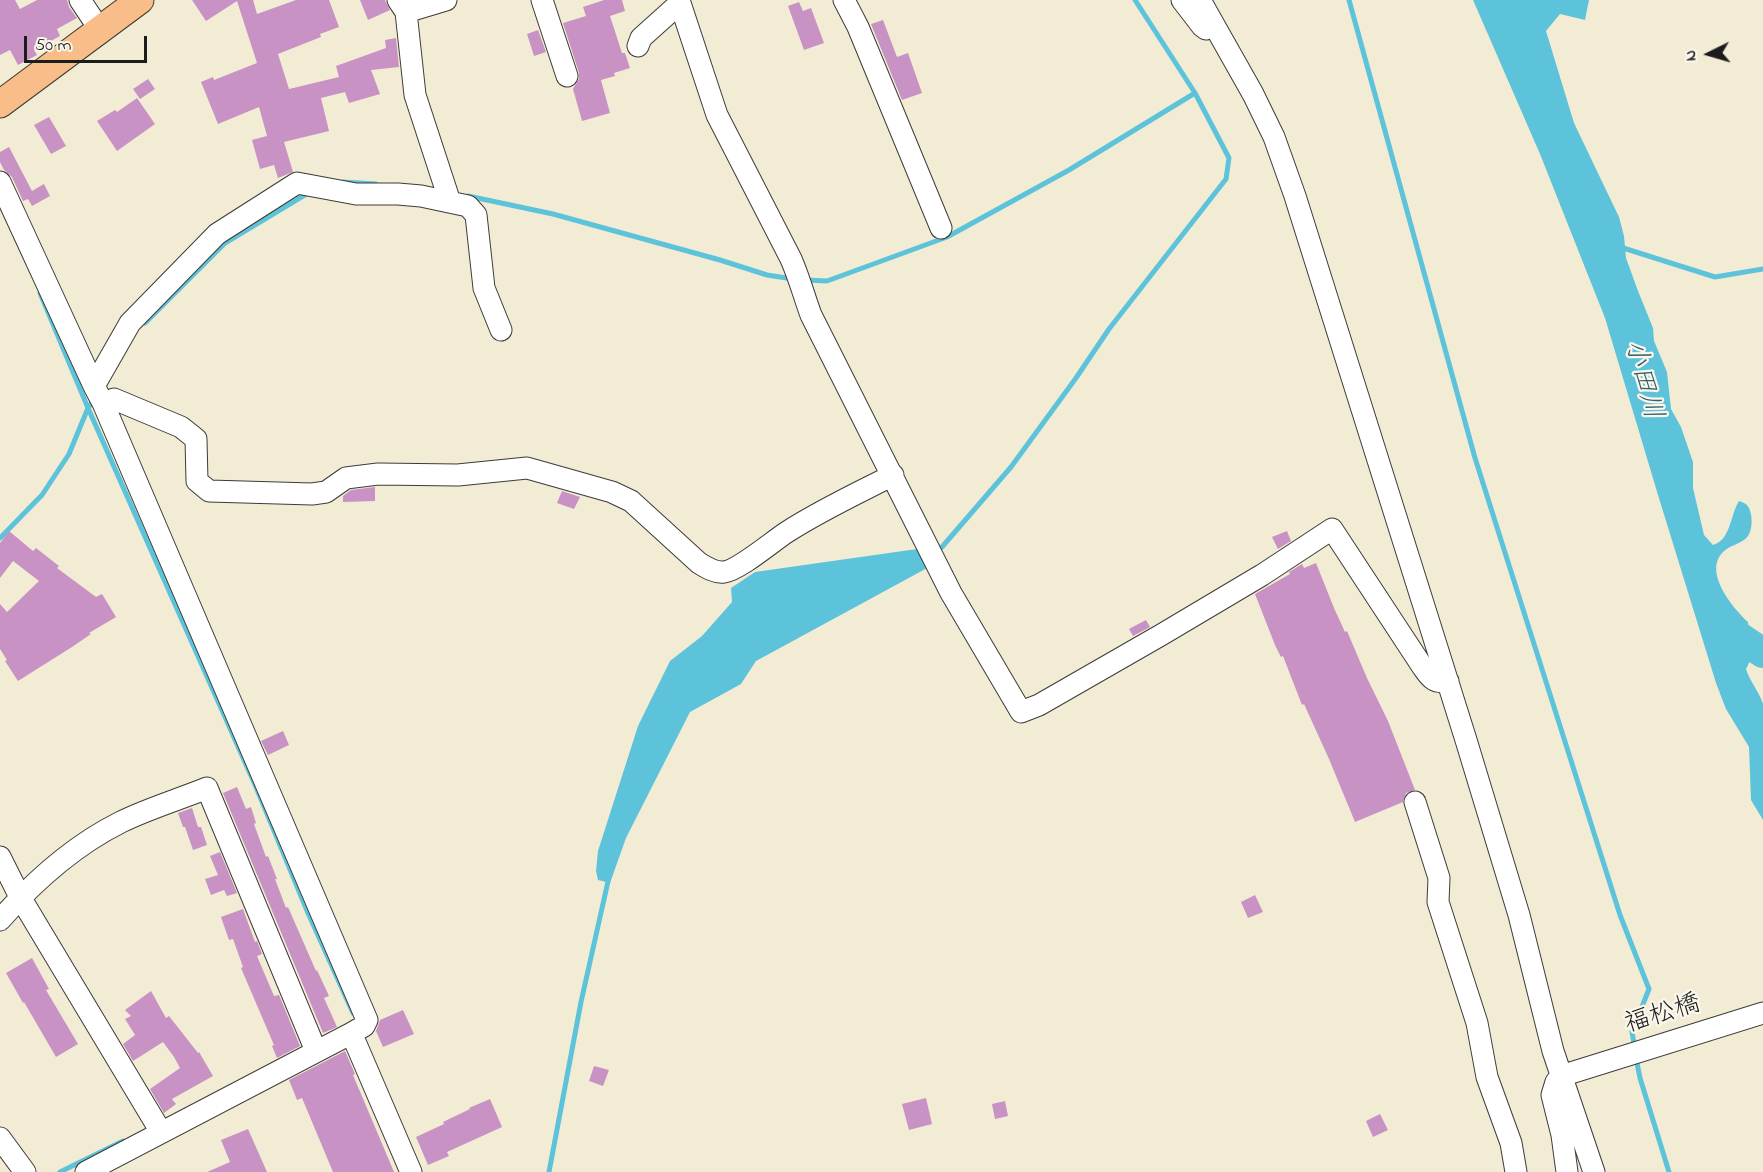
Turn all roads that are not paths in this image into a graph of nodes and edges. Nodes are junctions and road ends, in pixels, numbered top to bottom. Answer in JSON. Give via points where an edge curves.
{"nodes":[{"id":1,"x":80,"y":0,"type":"edge"},
{"id":2,"x":140,"y":0,"type":"edge"},
{"id":3,"x":446,"y":0,"type":"edge"},
{"id":4,"x":542,"y":0,"type":"edge"},
{"id":5,"x":844,"y":0,"type":"edge"},
{"id":6,"x":1182,"y":0,"type":"edge"},
{"id":7,"x":1200,"y":0,"type":"edge"},
{"id":8,"x":680,"y":2,"type":"edge"},
{"id":9,"x":402,"y":6,"type":"edge"},
{"id":10,"x":100,"y":30,"type":"junction"},
{"id":11,"x":1222,"y":39,"type":"junction"},
{"id":12,"x":638,"y":46,"type":"dead end"},
{"id":13,"x":567,"y":76,"type":"dead end"},
{"id":14,"x":0,"y":104,"type":"edge"},
{"id":15,"x":0,"y":182,"type":"edge"},
{"id":16,"x":450,"y":202,"type":"junction"},
{"id":17,"x":941,"y":228,"type":"dead end"},
{"id":18,"x":501,"y":330,"type":"dead end"},
{"id":19,"x":98,"y":394,"type":"junction"},
{"id":20,"x":893,"y":475,"type":"junction"},
{"id":21,"x":1448,"y":681,"type":"junction"},
{"id":22,"x":1415,"y":802,"type":"dead end"},
{"id":23,"x":0,"y":857,"type":"edge"},
{"id":24,"x":20,"y":897,"type":"junction"},
{"id":25,"x":0,"y":920,"type":"edge"},
{"id":26,"x":1763,"y":1013,"type":"edge"},
{"id":27,"x":356,"y":1030,"type":"junction"},
{"id":28,"x":314,"y":1046,"type":"junction"},
{"id":29,"x":1570,"y":1074,"type":"junction"},
{"id":30,"x":161,"y":1132,"type":"junction"},
{"id":31,"x":0,"y":1138,"type":"edge"},
{"id":32,"x":26,"y":1172,"type":"edge"},
{"id":33,"x":86,"y":1172,"type":"edge"},
{"id":34,"x":411,"y":1172,"type":"edge"},
{"id":35,"x":1516,"y":1172,"type":"edge"},
{"id":36,"x":1567,"y":1172,"type":"edge"},
{"id":37,"x":1594,"y":1172,"type":"edge"}],
"edges":[{"from":1,"to":10,"type":"street"},
{"from":2,"to":10,"type":"main road"},
{"from":3,"to":9,"type":"street"},
{"from":4,"to":13,"type":"street"},
{"from":5,"to":17,"type":"street"},
{"from":6,"to":11,"type":"street","via":[[1202,26]]},
{"from":7,"to":11,"type":"street"},
{"from":8,"to":12,"type":"street","via":[[641,38]]},
{"from":8,"to":20,"type":"street","via":[[717,116],[791,259],[812,315]]},
{"from":9,"to":16,"type":"street","via":[[415,95]]},
{"from":10,"to":14,"type":"main road"},
{"from":11,"to":21,"type":"street","via":[[1274,137],[1295,196]]},
{"from":15,"to":19,"type":"street"},
{"from":16,"to":18,"type":"street","via":[[468,206],[476,215],[484,288]]},
{"from":16,"to":19,"type":"street","via":[[398,194],[356,194],[297,183],[217,234],[130,323]]},
{"from":19,"to":20,"type":"street","via":[[181,427],[196,439],[197,481],[209,491],[312,494],[326,492],[346,478],[378,474],[458,475],[527,468],[631,501],[699,563],[723,572]]},
{"from":19,"to":27,"type":"street","via":[[367,1020]]},
{"from":20,"to":21,"type":"street","via":[[951,593],[1021,712],[1161,635],[1332,529],[1422,666],[1432,679],[1439,683]]},
{"from":21,"to":29,"type":"street"},
{"from":22,"to":35,"type":"street","via":[[1439,878],[1438,902],[1477,1023],[1487,1077],[1511,1143]]},
{"from":23,"to":24,"type":"street"},
{"from":24,"to":25,"type":"street"},
{"from":24,"to":28,"type":"street","via":[[63,857],[122,822],[207,788]]},
{"from":24,"to":30,"type":"street"},
{"from":26,"to":29,"type":"street","name":"福松橋"},
{"from":27,"to":28,"type":"street"},
{"from":27,"to":34,"type":"street","via":[[356,1044]]},
{"from":28,"to":30,"type":"street"},
{"from":29,"to":36,"type":"street","via":[[1556,1082],[1552,1095]]},
{"from":29,"to":37,"type":"street"},
{"from":30,"to":33,"type":"street"},
{"from":31,"to":32,"type":"street"}]}
